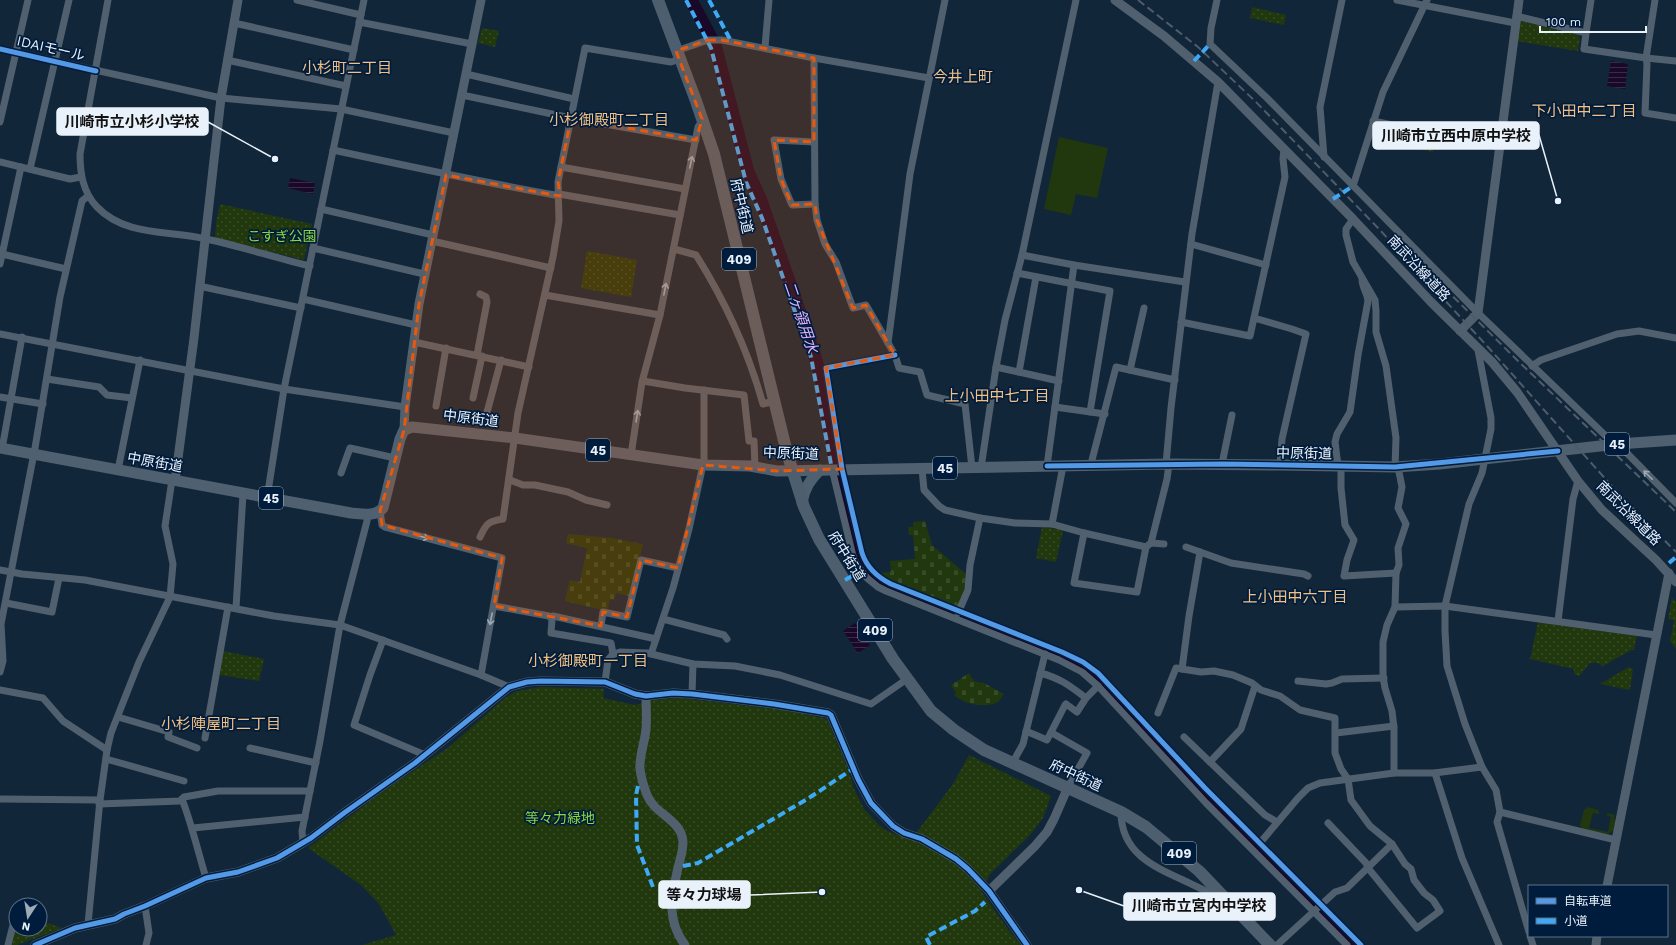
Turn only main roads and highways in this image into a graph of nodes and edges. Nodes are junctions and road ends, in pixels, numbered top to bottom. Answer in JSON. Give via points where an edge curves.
{"nodes":[{"id":1,"x":658,"y":0,"type":"edge"},
{"id":2,"x":1676,"y":440,"type":"edge"},
{"id":3,"x":1,"y":449,"type":"edge"},
{"id":4,"x":792,"y":470,"type":"junction"},
{"id":5,"x":820,"y":470,"type":"junction"},
{"id":6,"x":802,"y":503,"type":"junction"},
{"id":7,"x":1270,"y":945,"type":"edge"}],
"edges":[{"from":1,"to":4,"type":"highway","name":"府中街道","number":"409","via":[[717,168]]},
{"from":2,"to":5,"type":"main road","name":"中原街道","number":"45","via":[[1397,467],[1167,464]]},
{"from":3,"to":4,"type":"main road","name":"中原街道","number":"45","via":[[368,514],[383,508],[400,439],[404,430],[412,427],[515,438],[703,465]]},
{"from":4,"to":5,"type":"main road","name":"中原街道","number":"45"},
{"from":4,"to":6,"type":"highway","name":"府中街道","number":"409"},
{"from":5,"to":6,"type":"main road","via":[[805,489]]},
{"from":6,"to":7,"type":"highway","name":"府中街道","number":"409","via":[[819,539],[907,679],[931,711],[984,750],[1121,812],[1146,827],[1185,858]]}]}
